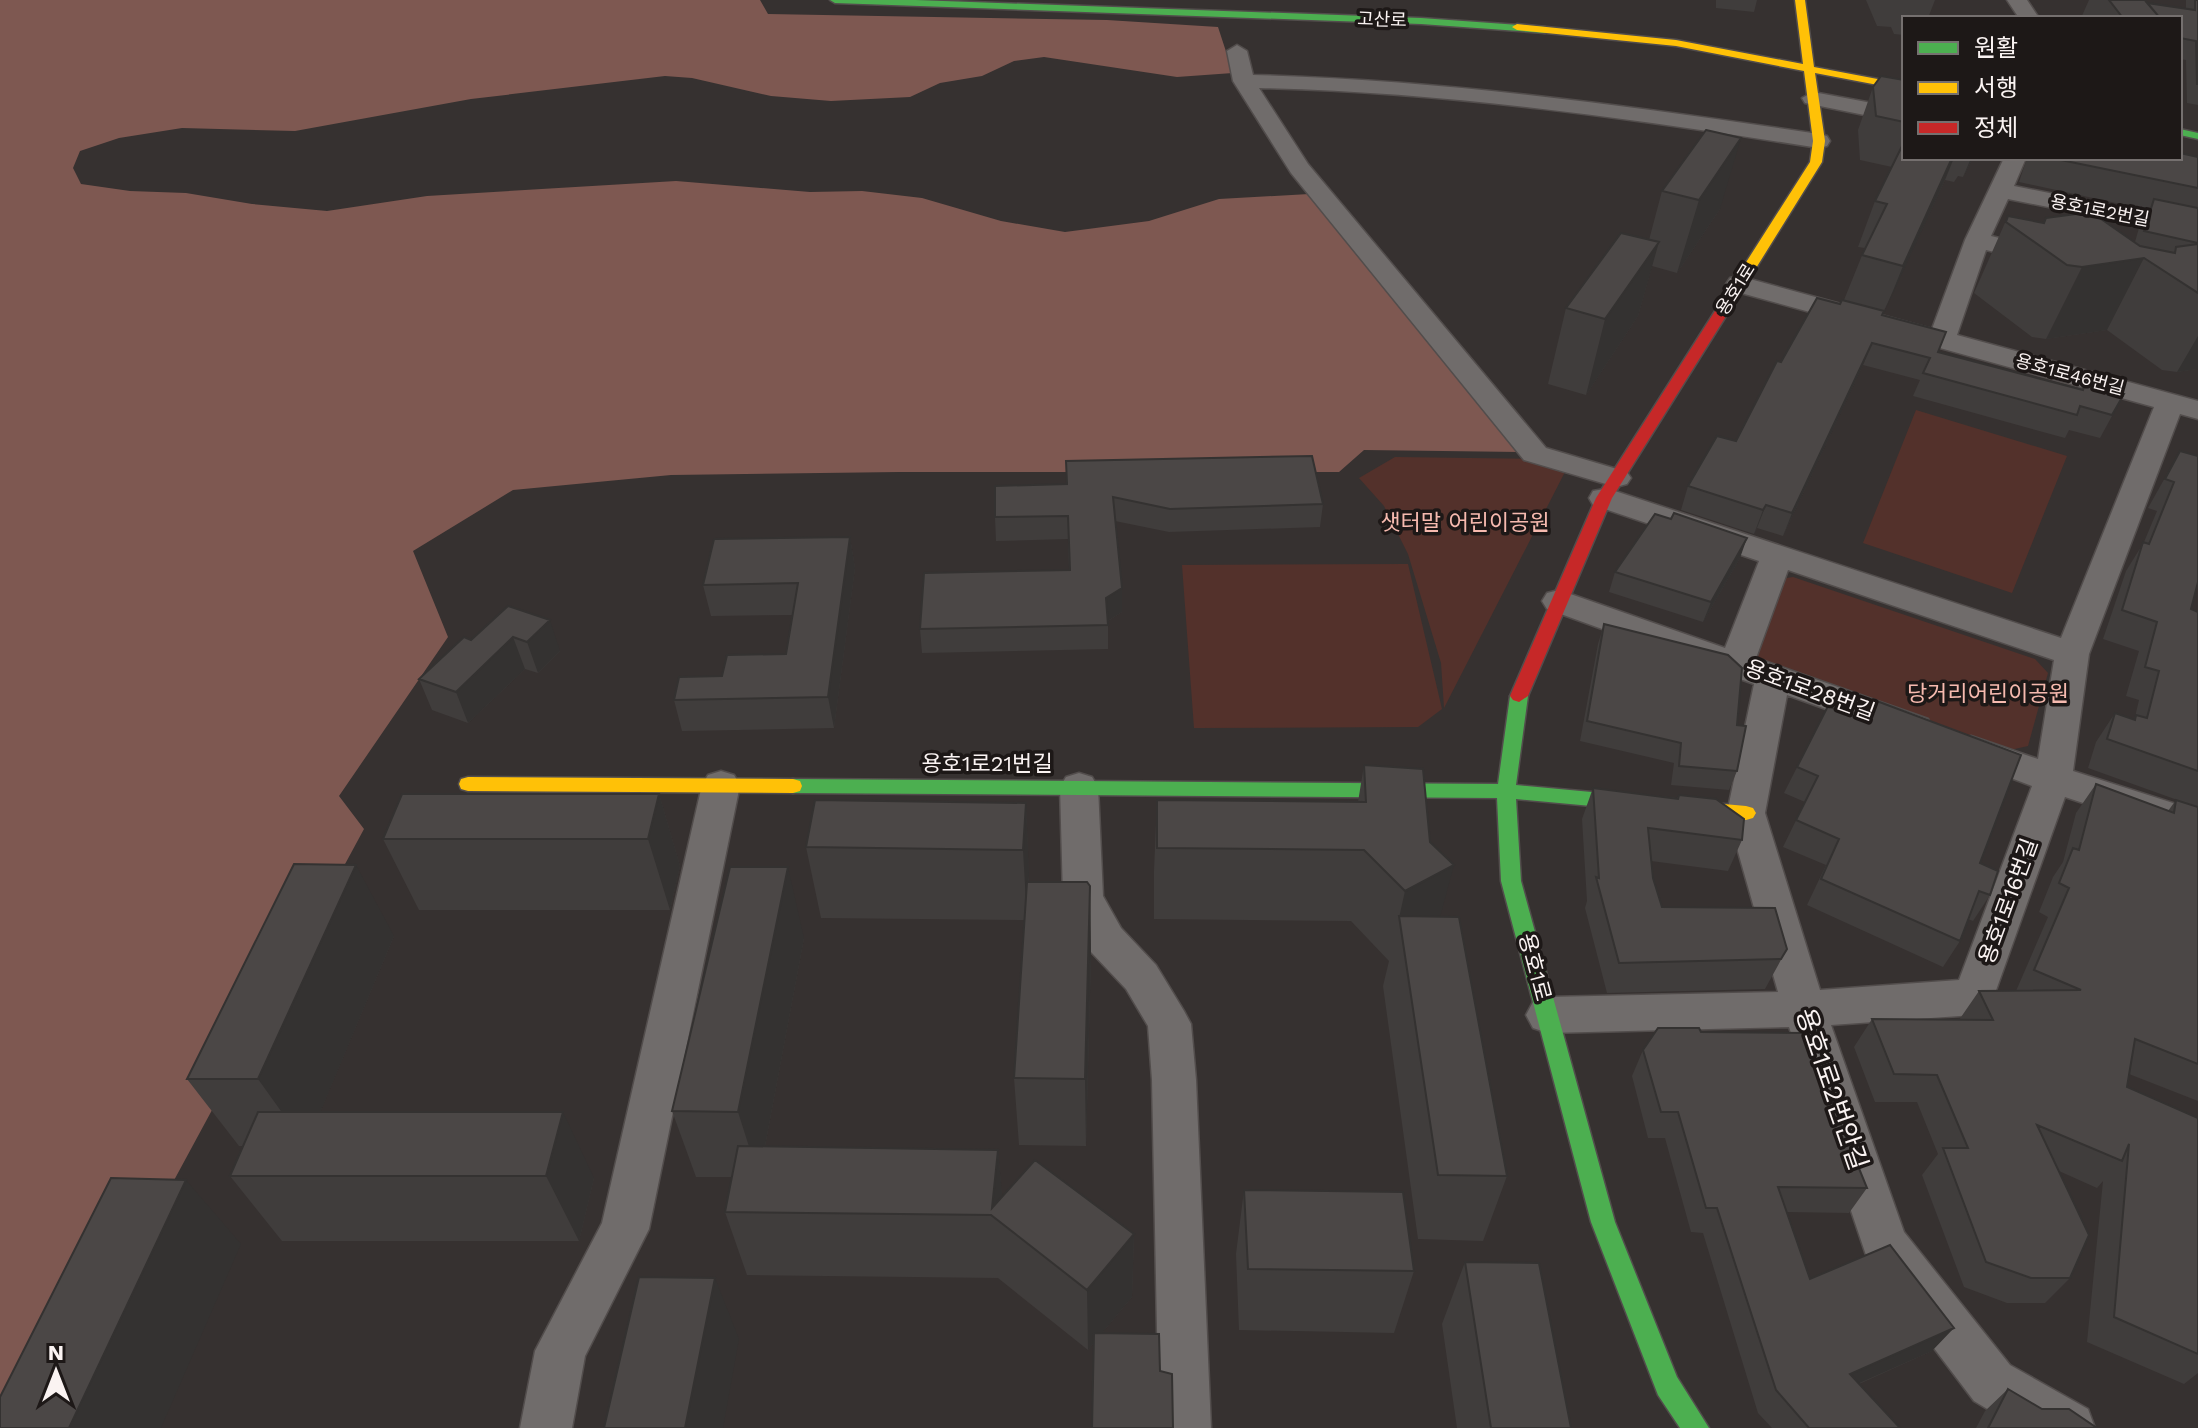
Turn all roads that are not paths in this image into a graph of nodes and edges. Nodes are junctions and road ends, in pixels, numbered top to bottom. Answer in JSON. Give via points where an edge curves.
{"nodes":[{"id":1,"x":835,"y":0,"type":"edge"},
{"id":2,"x":1260,"y":0,"type":"edge"},
{"id":3,"x":1800,"y":0,"type":"edge"},
{"id":4,"x":1545,"y":30,"type":"junction"},
{"id":5,"x":1237,"y":51,"type":"dead end"},
{"id":6,"x":1808,"y":66,"type":"junction"},
{"id":7,"x":1244,"y":81,"type":"junction"},
{"id":8,"x":1902,"y":87,"type":"edge"},
{"id":9,"x":1813,"y":98,"type":"junction"},
{"id":10,"x":1902,"y":116,"type":"edge"},
{"id":11,"x":1819,"y":141,"type":"junction"},
{"id":12,"x":2014,"y":160,"type":"edge"},
{"id":13,"x":2002,"y":191,"type":"junction"},
{"id":14,"x":2198,"y":230,"type":"edge"},
{"id":15,"x":1977,"y":240,"type":"junction"},
{"id":16,"x":2066,"y":261,"type":"edge"},
{"id":17,"x":1739,"y":284,"type":"junction"},
{"id":18,"x":1942,"y":339,"type":"junction"},
{"id":19,"x":2184,"y":405,"type":"edge"},
{"id":20,"x":1610,"y":488,"type":"junction"},
{"id":21,"x":1777,"y":555,"type":"junction"},
{"id":22,"x":1559,"y":601,"type":"junction"},
{"id":23,"x":2072,"y":654,"type":"junction"},
{"id":24,"x":1755,"y":669,"type":"junction"},
{"id":25,"x":2053,"y":779,"type":"junction"},
{"id":26,"x":468,"y":784,"type":"dead end"},
{"id":27,"x":721,"y":785,"type":"junction"},
{"id":28,"x":1079,"y":787,"type":"junction"},
{"id":29,"x":1506,"y":791,"type":"junction"},
{"id":30,"x":1746,"y":813,"type":"junction"},
{"id":31,"x":2198,"y":826,"type":"edge"},
{"id":32,"x":1804,"y":1009,"type":"junction"},
{"id":33,"x":1548,"y":1015,"type":"junction"},
{"id":34,"x":546,"y":1428,"type":"edge"},
{"id":35,"x":1185,"y":1428,"type":"edge"},
{"id":36,"x":1696,"y":1428,"type":"edge"},
{"id":37,"x":2069,"y":1428,"type":"edge"}],
"edges":[{"from":1,"to":4,"type":"street","name":"고산로","via":[[1406,20]]},
{"from":2,"to":4,"type":"street","name":"고산로"},
{"from":3,"to":6,"type":"street","name":"용호1로"},
{"from":4,"to":6,"type":"street","name":"고산로","via":[[1676,43]]},
{"from":5,"to":7,"type":"street"},
{"from":6,"to":8,"type":"street","name":"고산로"},
{"from":6,"to":9,"type":"street","name":"용호1로"},
{"from":7,"to":11,"type":"street","via":[[1325,83],[1617,110]]},
{"from":7,"to":20,"type":"street","via":[[1299,168],[1535,454]]},
{"from":9,"to":10,"type":"street"},
{"from":9,"to":11,"type":"street","name":"용호1로"},
{"from":11,"to":17,"type":"street","name":"용호1로","via":[[1816,162]]},
{"from":12,"to":13,"type":"street"},
{"from":13,"to":14,"type":"street","name":"용호1로2번길"},
{"from":13,"to":15,"type":"street"},
{"from":15,"to":16,"type":"street"},
{"from":15,"to":18,"type":"street"},
{"from":17,"to":18,"type":"street","name":"용호1로46번길"},
{"from":17,"to":20,"type":"street","name":"용호1로"},
{"from":18,"to":19,"type":"street","name":"용호1로46번길"},
{"from":19,"to":23,"type":"street","name":"용호1로16번길"},
{"from":20,"to":21,"type":"street"},
{"from":20,"to":22,"type":"street","name":"용호1로"},
{"from":21,"to":23,"type":"street"},
{"from":21,"to":24,"type":"street","name":"용호1로2번안길"},
{"from":22,"to":24,"type":"street","name":"용호1로28번길"},
{"from":22,"to":29,"type":"street","name":"용호1로","via":[[1516,703]]},
{"from":23,"to":25,"type":"street","name":"용호1로16번길"},
{"from":24,"to":25,"type":"street","name":"용호1로28번길"},
{"from":24,"to":30,"type":"street","name":"용호1로2번안길"},
{"from":25,"to":31,"type":"street","name":"용호1로28번길"},
{"from":25,"to":32,"type":"street","name":"용호1로16번길","via":[[1974,997]]},
{"from":26,"to":27,"type":"street","name":"용호1로21번길"},
{"from":27,"to":28,"type":"street","name":"용호1로21번길"},
{"from":27,"to":34,"type":"street","via":[[625,1229],[560,1351]]},
{"from":28,"to":29,"type":"street","name":"용호1로21번길"},
{"from":28,"to":35,"type":"street","via":[[1083,897],[1106,940],[1141,977],[1169,1024]]},
{"from":29,"to":30,"type":"street","name":"용호1로21번길"},
{"from":29,"to":33,"type":"street","name":"용호1로","via":[[1511,881]]},
{"from":30,"to":32,"type":"street","name":"용호1로2번안길"},
{"from":32,"to":33,"type":"street","name":"용호1로16번길"},
{"from":32,"to":37,"type":"street","name":"용호1로2번안길","via":[[1885,1245],[1992,1383]]},
{"from":33,"to":36,"type":"street","name":"용호1로","via":[[1603,1222],[1667,1386]]}]}
